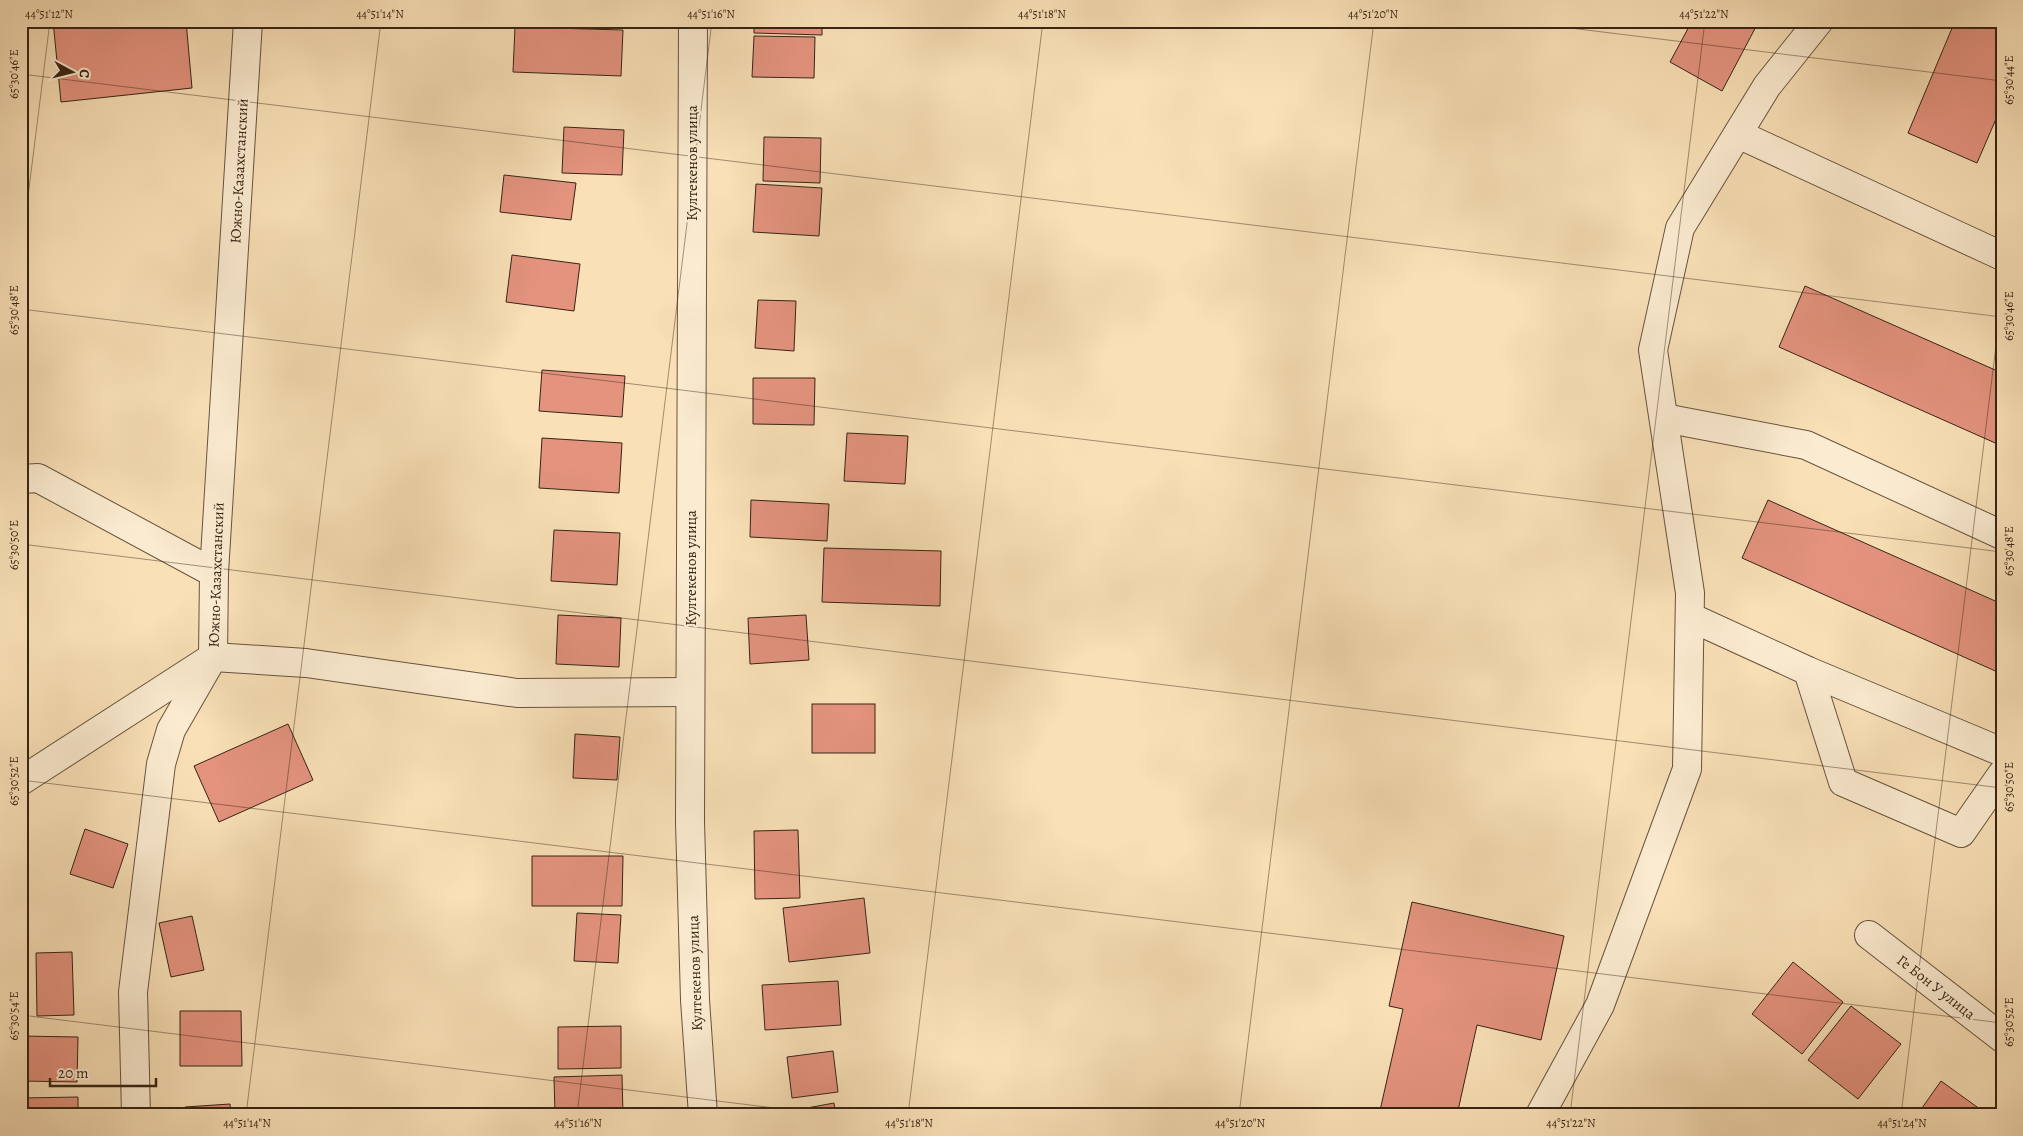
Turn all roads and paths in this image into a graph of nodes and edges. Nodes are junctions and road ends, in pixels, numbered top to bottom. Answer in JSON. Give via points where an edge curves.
{"nodes":[{"id":1,"x":248,"y":21,"type":"edge"},
{"id":2,"x":693,"y":21,"type":"edge"},
{"id":3,"x":1819,"y":21,"type":"edge"},
{"id":4,"x":1738,"y":134,"type":"junction"},
{"id":5,"x":2002,"y":256,"type":"edge"},
{"id":6,"x":1664,"y":418,"type":"junction"},
{"id":7,"x":21,"y":479,"type":"edge"},
{"id":8,"x":2002,"y":535,"type":"edge"},
{"id":9,"x":214,"y":573,"type":"junction"},
{"id":10,"x":1690,"y":617,"type":"junction"},
{"id":11,"x":213,"y":658,"type":"junction"},
{"id":12,"x":1808,"y":671,"type":"junction"},
{"id":13,"x":690,"y":692,"type":"junction"},
{"id":14,"x":2002,"y":752,"type":"edge"},
{"id":15,"x":2002,"y":774,"type":"edge"},
{"id":16,"x":21,"y":781,"type":"edge"},
{"id":17,"x":1869,"y":935,"type":"dead end"},
{"id":18,"x":2002,"y":1038,"type":"edge"},
{"id":19,"x":136,"y":1115,"type":"edge"},
{"id":20,"x":704,"y":1115,"type":"edge"},
{"id":21,"x":1540,"y":1115,"type":"edge"}],
"edges":[{"from":1,"to":9,"type":"street","name":"Южно-Казахстанский"},
{"from":2,"to":13,"type":"street","name":"Култекенов улица"},
{"from":3,"to":4,"type":"street","via":[[1768,86]]},
{"from":4,"to":5,"type":"street"},
{"from":4,"to":6,"type":"street","via":[[1680,228],[1653,350]]},
{"from":6,"to":8,"type":"street","via":[[1806,445]]},
{"from":6,"to":10,"type":"street","via":[[1690,592]]},
{"from":7,"to":9,"type":"street","via":[[38,478]]},
{"from":9,"to":11,"type":"street","name":"Южно-Казахстанский"},
{"from":10,"to":12,"type":"street"},
{"from":10,"to":21,"type":"street","via":[[1687,769],[1600,1005]]},
{"from":11,"to":13,"type":"street","via":[[306,663],[517,693]]},
{"from":11,"to":16,"type":"street"},
{"from":11,"to":19,"type":"street","name":"Южно-Казахстанский","via":[[171,730],[161,764],[133,992]]},
{"from":12,"to":14,"type":"street"},
{"from":12,"to":15,"type":"street","via":[[1843,782],[1961,833]]},
{"from":13,"to":20,"type":"street","name":"Култекенов улица","via":[[694,990]]},
{"from":17,"to":18,"type":"street","name":"Ге Бон У улица"}]}
